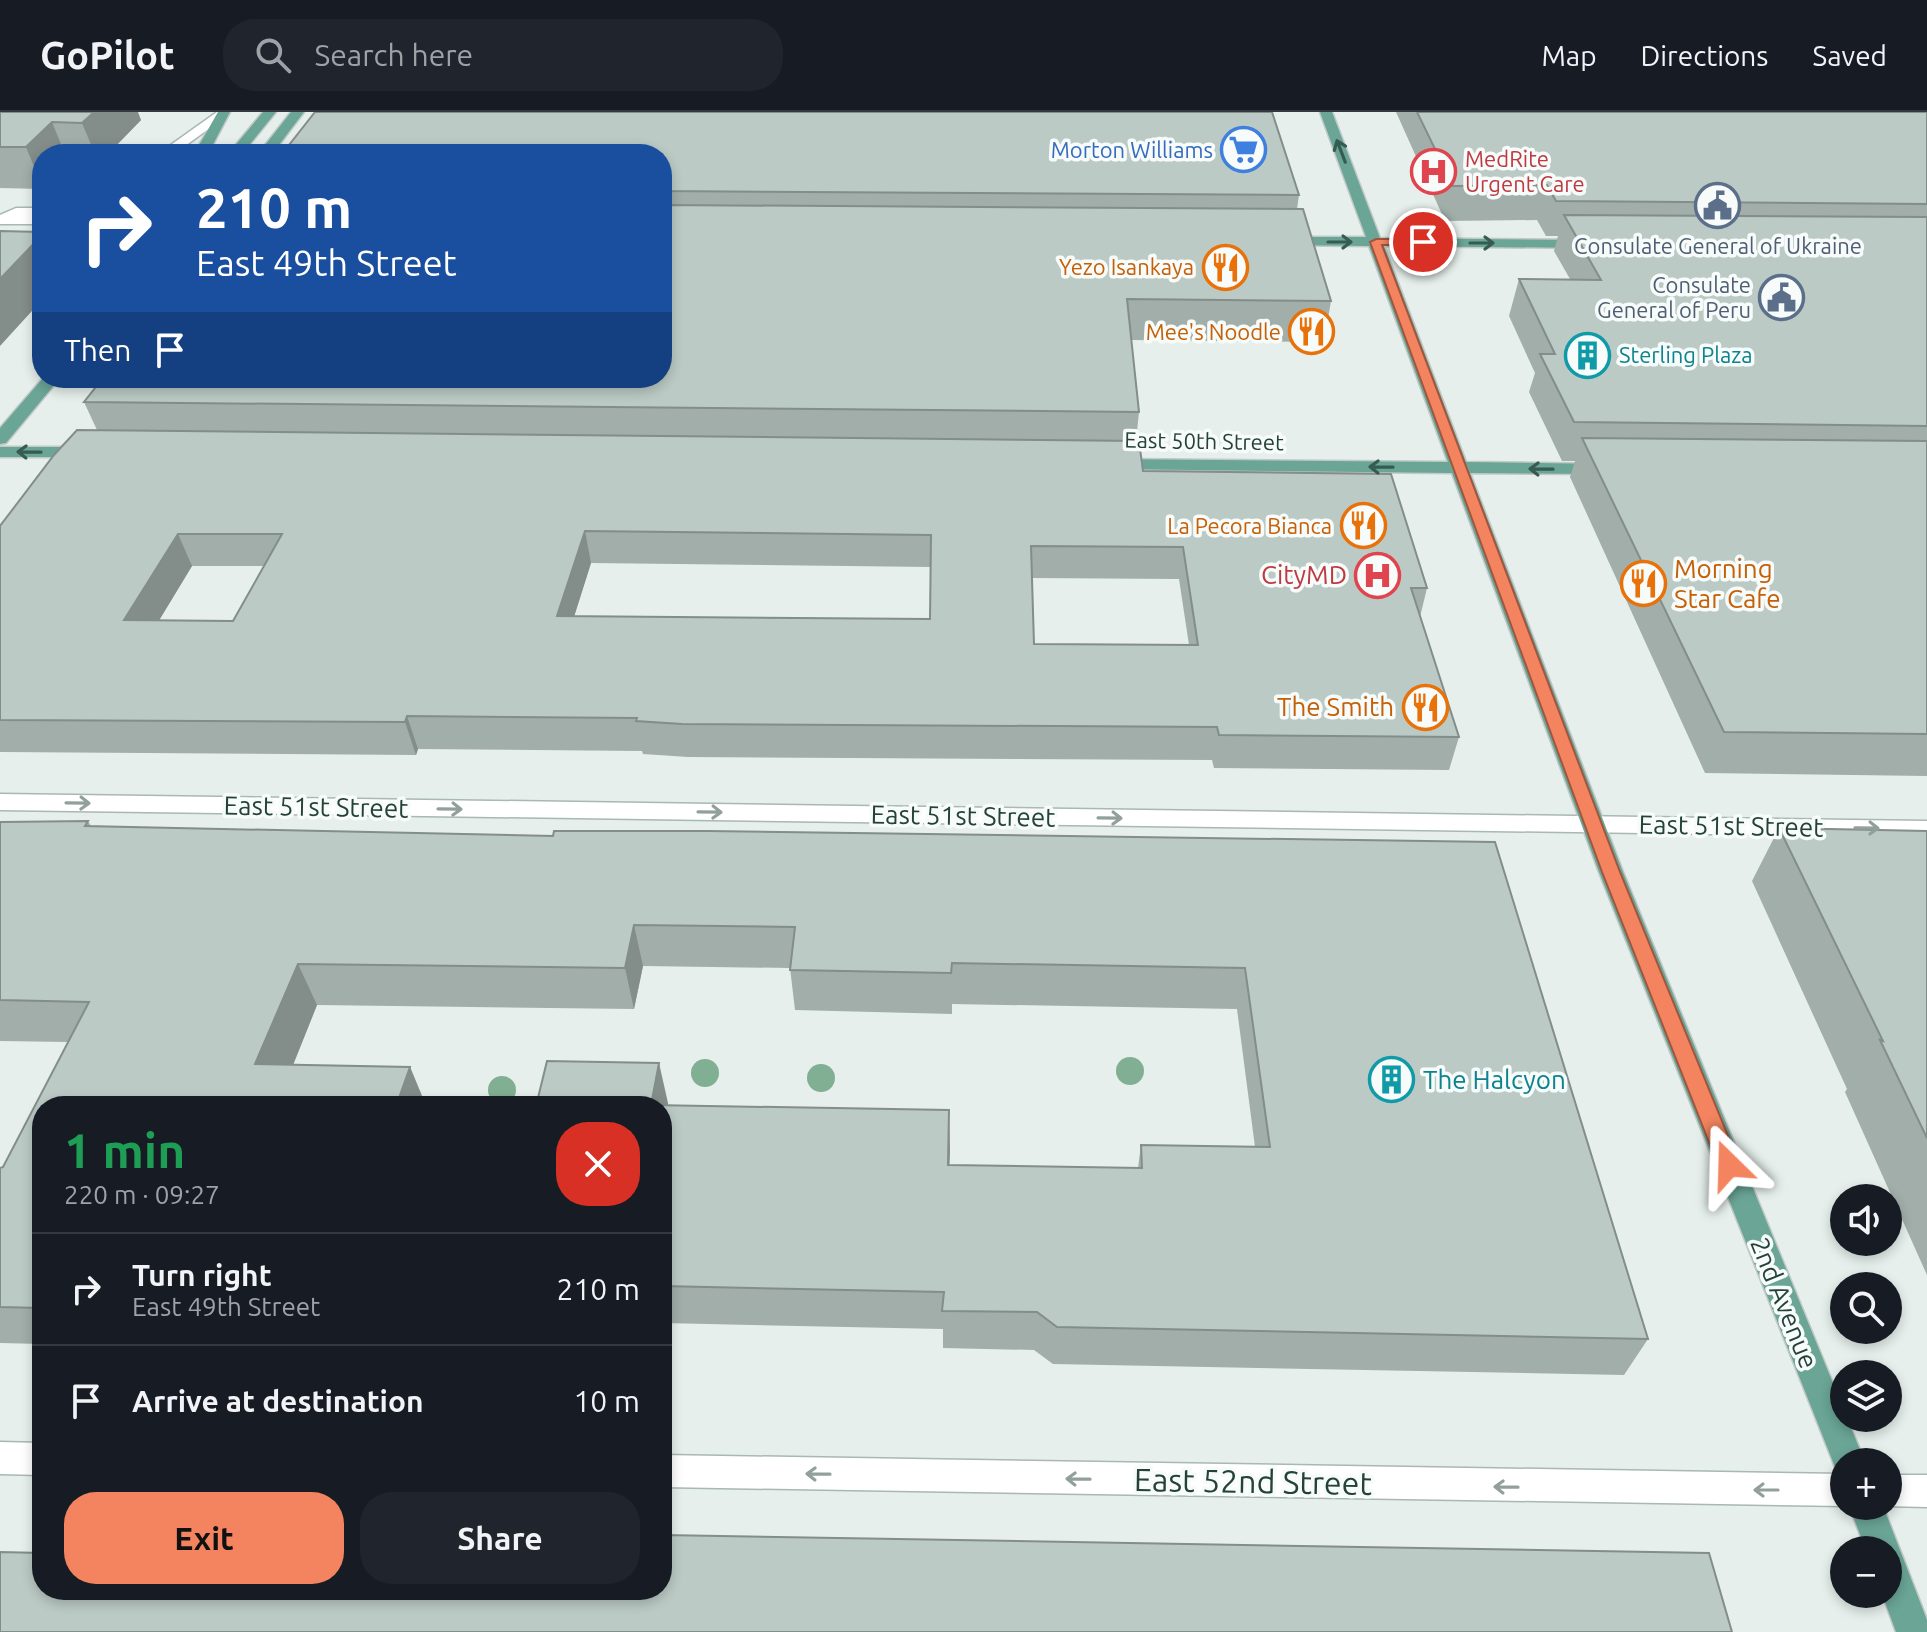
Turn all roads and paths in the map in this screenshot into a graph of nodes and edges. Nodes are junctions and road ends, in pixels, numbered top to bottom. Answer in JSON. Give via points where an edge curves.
{"nodes":[{"id":1,"x":270,"y":112,"type":"edge"},
{"id":2,"x":298,"y":112,"type":"edge"},
{"id":3,"x":1326,"y":112,"type":"edge"},
{"id":4,"x":224,"y":113,"type":"edge"},
{"id":5,"x":176,"y":144,"type":"edge"},
{"id":6,"x":207,"y":144,"type":"edge"},
{"id":7,"x":243,"y":144,"type":"edge"},
{"id":8,"x":273,"y":144,"type":"edge"},
{"id":9,"x":0,"y":202,"type":"edge"},
{"id":10,"x":32,"y":202,"type":"edge"},
{"id":11,"x":32,"y":212,"type":"edge"},
{"id":12,"x":32,"y":220,"type":"edge"},
{"id":13,"x":0,"y":232,"type":"edge"},
{"id":14,"x":32,"y":232,"type":"edge"},
{"id":15,"x":1263,"y":241,"type":"edge"},
{"id":16,"x":1376,"y":242,"type":"junction"},
{"id":17,"x":1603,"y":244,"type":"edge"},
{"id":18,"x":43,"y":388,"type":"edge"},
{"id":19,"x":0,"y":439,"type":"edge"},
{"id":20,"x":0,"y":452,"type":"edge"},
{"id":21,"x":102,"y":453,"type":"edge"},
{"id":22,"x":1093,"y":463,"type":"edge"},
{"id":23,"x":1459,"y":468,"type":"junction"},
{"id":24,"x":1621,"y":470,"type":"edge"},
{"id":25,"x":0,"y":802,"type":"edge"},
{"id":26,"x":1593,"y":825,"type":"junction"},
{"id":27,"x":1927,"y":829,"type":"edge"},
{"id":28,"x":1843,"y":1448,"type":"edge"},
{"id":29,"x":0,"y":1458,"type":"edge"},
{"id":30,"x":32,"y":1459,"type":"edge"},
{"id":31,"x":672,"y":1471,"type":"edge"},
{"id":32,"x":1830,"y":1490,"type":"edge"},
{"id":33,"x":1902,"y":1491,"type":"edge"},
{"id":34,"x":1927,"y":1491,"type":"edge"},
{"id":35,"x":1902,"y":1601,"type":"edge"},
{"id":36,"x":1914,"y":1632,"type":"edge"}],
"edges":[{"from":1,"to":7,"type":"main road"},
{"from":2,"to":8,"type":"main road"},
{"from":16,"to":3,"type":"main road","name":"2nd Avenue","one_way":true},
{"from":4,"to":5,"type":"street"},
{"from":4,"to":6,"type":"main road"},
{"from":9,"to":10,"type":"street"},
{"from":11,"to":12,"type":"street","via":[[1,220]]},
{"from":13,"to":14,"type":"main road"},
{"from":15,"to":16,"type":"main road","one_way":true},
{"from":16,"to":17,"type":"main road","one_way":true},
{"from":16,"to":23,"type":"main road","name":"2nd Avenue"},
{"from":18,"to":19,"type":"main road"},
{"from":21,"to":20,"type":"main road","one_way":true},
{"from":23,"to":22,"type":"main road","name":"East 50th Street","one_way":true},
{"from":24,"to":23,"type":"main road","name":"East 50th Street","one_way":true},
{"from":23,"to":26,"type":"main road","name":"2nd Avenue"},
{"from":25,"to":26,"type":"street","name":"East 51st Street","one_way":true},
{"from":26,"to":27,"type":"street","name":"East 51st Street","one_way":true},
{"from":26,"to":28,"type":"main road","name":"2nd Avenue"},
{"from":29,"to":30,"type":"street"},
{"from":32,"to":31,"type":"street","name":"East 52nd Street","one_way":true},
{"from":33,"to":34,"type":"street"},
{"from":35,"to":36,"type":"main road"}]}
